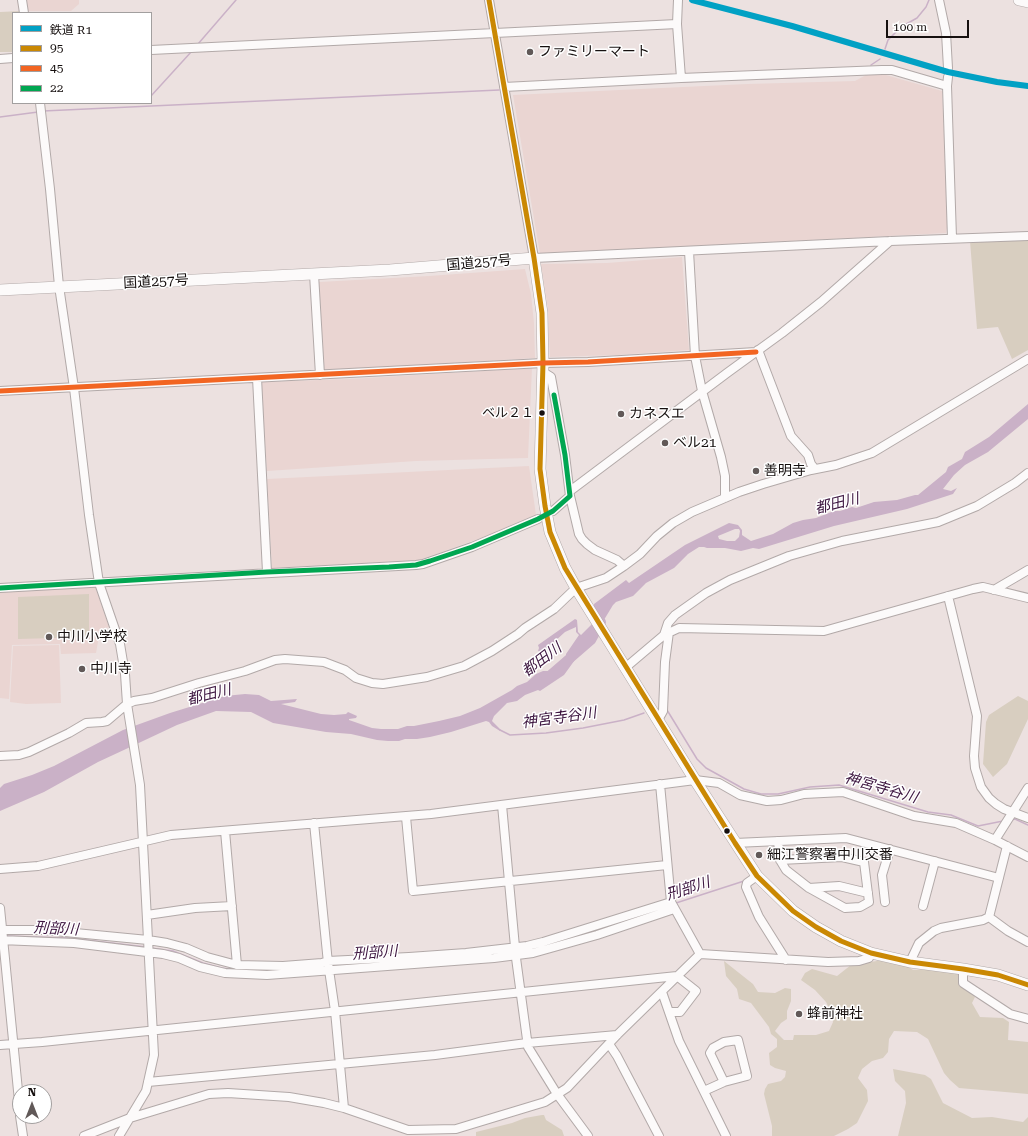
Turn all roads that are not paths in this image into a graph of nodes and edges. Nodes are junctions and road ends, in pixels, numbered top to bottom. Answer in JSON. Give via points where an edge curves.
{"nodes":[{"id":1,"x":22,"y":0,"type":"edge"},
{"id":2,"x":489,"y":0,"type":"edge"},
{"id":3,"x":678,"y":0,"type":"edge"},
{"id":4,"x":939,"y":0,"type":"edge"},
{"id":5,"x":1019,"y":0,"type":"edge"},
{"id":6,"x":1028,"y":2,"type":"edge"},
{"id":7,"x":24,"y":12,"type":"edge"},
{"id":8,"x":677,"y":24,"type":"junction"},
{"id":9,"x":496,"y":33,"type":"junction"},
{"id":10,"x":152,"y":50,"type":"edge"},
{"id":11,"x":12,"y":58,"type":"edge"},
{"id":12,"x":0,"y":59,"type":"edge"},
{"id":13,"x":948,"y":68,"type":"dead end"},
{"id":14,"x":948,"y":77,"type":"dead end"},
{"id":15,"x":680,"y":78,"type":"junction"},
{"id":16,"x":947,"y":86,"type":"junction"},
{"id":17,"x":504,"y":87,"type":"junction"},
{"id":18,"x":40,"y":108,"type":"edge"},
{"id":19,"x":1028,"y":236,"type":"edge"},
{"id":20,"x":952,"y":238,"type":"junction"},
{"id":21,"x":890,"y":240,"type":"junction"},
{"id":22,"x":689,"y":251,"type":"junction"},
{"id":23,"x":534,"y":258,"type":"junction"},
{"id":24,"x":314,"y":274,"type":"junction"},
{"id":25,"x":59,"y":286,"type":"junction"},
{"id":26,"x":0,"y":290,"type":"edge"},
{"id":27,"x":757,"y":351,"type":"junction"},
{"id":28,"x":695,"y":356,"type":"junction"},
{"id":29,"x":1028,"y":359,"type":"edge"},
{"id":30,"x":543,"y":368,"type":"junction"},
{"id":31,"x":320,"y":375,"type":"junction"},
{"id":32,"x":257,"y":378,"type":"junction"},
{"id":33,"x":74,"y":388,"type":"junction"},
{"id":34,"x":0,"y":391,"type":"edge"},
{"id":35,"x":702,"y":392,"type":"junction"},
{"id":36,"x":815,"y":469,"type":"junction"},
{"id":37,"x":1028,"y":473,"type":"edge"},
{"id":38,"x":570,"y":493,"type":"junction"},
{"id":39,"x":725,"y":498,"type":"junction"},
{"id":40,"x":553,"y":511,"type":"dead end"},
{"id":41,"x":538,"y":519,"type":"dead end"},
{"id":42,"x":624,"y":566,"type":"junction"},
{"id":43,"x":1028,"y":570,"type":"edge"},
{"id":44,"x":267,"y":572,"type":"junction"},
{"id":45,"x":99,"y":583,"type":"junction"},
{"id":46,"x":0,"y":588,"type":"edge"},
{"id":47,"x":577,"y":590,"type":"junction"},
{"id":48,"x":994,"y":590,"type":"junction"},
{"id":49,"x":948,"y":596,"type":"junction"},
{"id":50,"x":1028,"y":598,"type":"edge"},
{"id":51,"x":667,"y":633,"type":"junction"},
{"id":52,"x":626,"y":668,"type":"junction"},
{"id":53,"x":128,"y":708,"type":"junction"},
{"id":54,"x":658,"y":720,"type":"junction"},
{"id":55,"x":0,"y":756,"type":"edge"},
{"id":56,"x":695,"y":780,"type":"junction"},
{"id":57,"x":660,"y":784,"type":"junction"},
{"id":58,"x":1028,"y":788,"type":"edge"},
{"id":59,"x":502,"y":805,"type":"junction"},
{"id":60,"x":1013,"y":814,"type":"junction"},
{"id":61,"x":406,"y":816,"type":"junction"},
{"id":62,"x":1028,"y":818,"type":"edge"},
{"id":63,"x":314,"y":823,"type":"junction"},
{"id":64,"x":225,"y":831,"type":"junction"},
{"id":65,"x":995,"y":840,"type":"junction"},
{"id":66,"x":778,"y":841,"type":"junction"},
{"id":67,"x":142,"y":842,"type":"junction"},
{"id":68,"x":735,"y":843,"type":"junction"},
{"id":69,"x":1007,"y":846,"type":"junction"},
{"id":70,"x":890,"y":849,"type":"junction"},
{"id":71,"x":1028,"y":857,"type":"edge"},
{"id":72,"x":780,"y":860,"type":"junction"},
{"id":73,"x":935,"y":861,"type":"junction"},
{"id":74,"x":667,"y":865,"type":"junction"},
{"id":75,"x":0,"y":869,"type":"edge"},
{"id":76,"x":757,"y":876,"type":"junction"},
{"id":77,"x":999,"y":878,"type":"junction"},
{"id":78,"x":510,"y":881,"type":"junction"},
{"id":79,"x":809,"y":888,"type":"junction"},
{"id":80,"x":868,"y":893,"type":"junction"},
{"id":81,"x":886,"y":902,"type":"dead end"},
{"id":82,"x":672,"y":905,"type":"junction"},
{"id":83,"x":232,"y":906,"type":"junction"},
{"id":84,"x":922,"y":906,"type":"dead end"},
{"id":85,"x":0,"y":908,"type":"edge"},
{"id":86,"x":147,"y":915,"type":"junction"},
{"id":87,"x":989,"y":917,"type":"junction"},
{"id":88,"x":2,"y":935,"type":"edge"},
{"id":89,"x":148,"y":940,"type":"junction"},
{"id":90,"x":1028,"y":942,"type":"edge"},
{"id":91,"x":149,"y":951,"type":"junction"},
{"id":92,"x":515,"y":951,"type":"junction"},
{"id":93,"x":870,"y":953,"type":"junction"},
{"id":94,"x":700,"y":954,"type":"junction"},
{"id":95,"x":786,"y":960,"type":"junction"},
{"id":96,"x":910,"y":962,"type":"junction"},
{"id":97,"x":237,"y":965,"type":"junction"},
{"id":98,"x":328,"y":965,"type":"junction"},
{"id":99,"x":963,"y":969,"type":"junction"},
{"id":100,"x":677,"y":976,"type":"junction"},
{"id":101,"x":1028,"y":985,"type":"edge"},
{"id":102,"x":521,"y":992,"type":"junction"},
{"id":103,"x":662,"y":992,"type":"junction"},
{"id":104,"x":335,"y":1012,"type":"junction"},
{"id":105,"x":669,"y":1012,"type":"junction"},
{"id":106,"x":1028,"y":1019,"type":"edge"},
{"id":107,"x":152,"y":1030,"type":"junction"},
{"id":108,"x":617,"y":1036,"type":"junction"},
{"id":109,"x":526,"y":1043,"type":"junction"},
{"id":110,"x":14,"y":1044,"type":"junction"},
{"id":111,"x":609,"y":1044,"type":"junction"},
{"id":112,"x":0,"y":1045,"type":"edge"},
{"id":113,"x":339,"y":1063,"type":"junction"},
{"id":114,"x":148,"y":1082,"type":"junction"},
{"id":115,"x":724,"y":1082,"type":"junction"},
{"id":116,"x":18,"y":1084,"type":"edge"},
{"id":117,"x":704,"y":1091,"type":"junction"},
{"id":118,"x":557,"y":1094,"type":"junction"},
{"id":119,"x":344,"y":1108,"type":"junction"},
{"id":120,"x":130,"y":1118,"type":"junction"},
{"id":121,"x":21,"y":1124,"type":"edge"},
{"id":122,"x":407,"y":1133,"type":"edge"},
{"id":123,"x":23,"y":1136,"type":"edge"},
{"id":124,"x":84,"y":1136,"type":"edge"},
{"id":125,"x":119,"y":1136,"type":"edge"},
{"id":126,"x":588,"y":1136,"type":"edge"},
{"id":127,"x":659,"y":1136,"type":"edge"},
{"id":128,"x":726,"y":1136,"type":"edge"}],
"edges":[{"from":1,"to":7,"type":"street"},
{"from":2,"to":9,"type":"street"},
{"from":3,"to":8,"type":"street"},
{"from":4,"to":13,"type":"street","via":[[946,33]]},
{"from":5,"to":6,"type":"highway"},
{"from":8,"to":9,"type":"street"},
{"from":8,"to":15,"type":"street"},
{"from":9,"to":10,"type":"street"},
{"from":9,"to":17,"type":"street"},
{"from":11,"to":12,"type":"street"},
{"from":14,"to":16,"type":"street"},
{"from":15,"to":16,"type":"street","via":[[892,70]]},
{"from":15,"to":17,"type":"street"},
{"from":16,"to":20,"type":"street"},
{"from":17,"to":23,"type":"street"},
{"from":18,"to":25,"type":"street"},
{"from":19,"to":20,"type":"street"},
{"from":20,"to":21,"type":"street"},
{"from":21,"to":22,"type":"street"},
{"from":21,"to":27,"type":"street","via":[[821,302]]},
{"from":22,"to":23,"type":"street"},
{"from":22,"to":28,"type":"street"},
{"from":23,"to":24,"type":"highway","name":"国道257号"},
{"from":23,"to":30,"type":"highway","via":[[542,313]]},
{"from":24,"to":25,"type":"highway","name":"国道257号"},
{"from":24,"to":31,"type":"street"},
{"from":25,"to":26,"type":"highway","name":"国道257号"},
{"from":25,"to":33,"type":"street"},
{"from":27,"to":28,"type":"street"},
{"from":27,"to":35,"type":"street"},
{"from":27,"to":36,"type":"street","via":[[791,436],[808,455]]},
{"from":28,"to":30,"type":"street","via":[[588,362]]},
{"from":28,"to":35,"type":"street"},
{"from":29,"to":36,"type":"street","via":[[872,453]]},
{"from":30,"to":31,"type":"street"},
{"from":30,"to":38,"type":"street","via":[[551,378]]},
{"from":30,"to":47,"type":"highway","via":[[540,469],[544,506],[550,532]]},
{"from":31,"to":32,"type":"street"},
{"from":32,"to":33,"type":"street"},
{"from":32,"to":44,"type":"street"},
{"from":33,"to":34,"type":"street"},
{"from":33,"to":45,"type":"street"},
{"from":35,"to":38,"type":"street"},
{"from":35,"to":39,"type":"street","via":[[722,456]]},
{"from":36,"to":39,"type":"street"},
{"from":37,"to":51,"type":"street","via":[[977,506],[938,522],[797,554],[730,580],[675,615],[668,623]]},
{"from":38,"to":40,"type":"street"},
{"from":38,"to":42,"type":"street","via":[[582,538],[587,544]]},
{"from":39,"to":42,"type":"street","via":[[673,523]]},
{"from":41,"to":44,"type":"street","via":[[472,547],[423,564]]},
{"from":42,"to":47,"type":"street","via":[[606,578]]},
{"from":43,"to":48,"type":"street"},
{"from":44,"to":45,"type":"street"},
{"from":45,"to":46,"type":"street"},
{"from":45,"to":53,"type":"street","via":[[120,644]]},
{"from":47,"to":52,"type":"highway"},
{"from":47,"to":53,"type":"street","via":[[554,609],[492,651],[464,666],[427,677],[383,684],[372,683],[324,662],[285,659],[152,698],[142,698]]},
{"from":48,"to":49,"type":"street","via":[[983,587]]},
{"from":48,"to":50,"type":"street"},
{"from":49,"to":51,"type":"street","via":[[824,631],[679,628]]},
{"from":49,"to":60,"type":"street","via":[[977,716],[975,768],[981,787],[989,798]]},
{"from":51,"to":52,"type":"street"},
{"from":51,"to":54,"type":"street","via":[[663,711]]},
{"from":52,"to":54,"type":"highway"},
{"from":53,"to":55,"type":"street","via":[[107,721],[86,723],[29,752]]},
{"from":53,"to":67,"type":"street","via":[[140,785]]},
{"from":54,"to":56,"type":"highway"},
{"from":56,"to":57,"type":"street"},
{"from":56,"to":65,"type":"street","via":[[719,783],[740,795],[767,801],[804,794],[844,792],[914,816],[956,823]]},
{"from":56,"to":68,"type":"highway"},
{"from":57,"to":59,"type":"street"},
{"from":57,"to":74,"type":"street"},
{"from":58,"to":60,"type":"street"},
{"from":59,"to":61,"type":"street"},
{"from":59,"to":78,"type":"street"},
{"from":60,"to":62,"type":"street"},
{"from":60,"to":65,"type":"street"},
{"from":61,"to":63,"type":"street"},
{"from":61,"to":78,"type":"street","via":[[413,891]]},
{"from":63,"to":64,"type":"street"},
{"from":63,"to":98,"type":"street"},
{"from":64,"to":67,"type":"street","via":[[171,836]]},
{"from":64,"to":83,"type":"street"},
{"from":65,"to":69,"type":"street"},
{"from":66,"to":68,"type":"street"},
{"from":66,"to":70,"type":"street","via":[[846,838]]},
{"from":66,"to":72,"type":"street"},
{"from":67,"to":75,"type":"street","via":[[38,866]]},
{"from":67,"to":86,"type":"street"},
{"from":68,"to":76,"type":"highway"},
{"from":69,"to":71,"type":"street"},
{"from":69,"to":77,"type":"street"},
{"from":70,"to":73,"type":"street"},
{"from":70,"to":81,"type":"street","via":[[882,875]]},
{"from":72,"to":79,"type":"street","via":[[786,870]]},
{"from":72,"to":80,"type":"street","via":[[842,857],[864,862]]},
{"from":73,"to":77,"type":"street"},
{"from":73,"to":84,"type":"street"},
{"from":74,"to":78,"type":"street"},
{"from":74,"to":82,"type":"street"},
{"from":76,"to":93,"type":"highway","via":[[793,911],[816,927]]},
{"from":76,"to":95,"type":"street","via":[[747,883],[746,887],[760,917]]},
{"from":77,"to":87,"type":"street"},
{"from":78,"to":92,"type":"street"},
{"from":79,"to":80,"type":"street","via":[[839,886]]},
{"from":79,"to":80,"type":"street","via":[[845,908],[860,907],[869,902]]},
{"from":82,"to":92,"type":"street","via":[[552,948]]},
{"from":82,"to":94,"type":"street"},
{"from":83,"to":86,"type":"street"},
{"from":83,"to":97,"type":"street"},
{"from":85,"to":88,"type":"street"},
{"from":86,"to":89,"type":"street"},
{"from":87,"to":90,"type":"street"},
{"from":87,"to":96,"type":"street","via":[[934,931],[919,943]]},
{"from":88,"to":89,"type":"street","via":[[44,930]]},
{"from":88,"to":91,"type":"street"},
{"from":88,"to":110,"type":"street"},
{"from":89,"to":91,"type":"street"},
{"from":89,"to":97,"type":"street","via":[[186,948]]},
{"from":91,"to":98,"type":"street","via":[[225,973],[267,975]]},
{"from":91,"to":107,"type":"street"},
{"from":92,"to":98,"type":"street"},
{"from":92,"to":102,"type":"street"},
{"from":93,"to":95,"type":"street","via":[[868,958],[859,961]]},
{"from":93,"to":96,"type":"highway"},
{"from":94,"to":95,"type":"street"},
{"from":94,"to":100,"type":"street"},
{"from":96,"to":99,"type":"highway"},
{"from":97,"to":98,"type":"street"},
{"from":98,"to":104,"type":"street"},
{"from":99,"to":101,"type":"highway","via":[[998,975]]},
{"from":99,"to":106,"type":"street","via":[[963,983],[1010,1014]]},
{"from":100,"to":102,"type":"street"},
{"from":100,"to":103,"type":"street"},
{"from":100,"to":105,"type":"street","via":[[696,991],[680,1012]]},
{"from":102,"to":104,"type":"street"},
{"from":102,"to":109,"type":"street"},
{"from":103,"to":105,"type":"street"},
{"from":103,"to":108,"type":"street"},
{"from":104,"to":107,"type":"street"},
{"from":104,"to":113,"type":"street"},
{"from":105,"to":117,"type":"street","via":[[679,1041]]},
{"from":107,"to":110,"type":"street"},
{"from":107,"to":114,"type":"street","via":[[154,1055]]},
{"from":108,"to":109,"type":"street"},
{"from":108,"to":111,"type":"street"},
{"from":109,"to":113,"type":"street"},
{"from":109,"to":118,"type":"street"},
{"from":110,"to":112,"type":"street"},
{"from":110,"to":116,"type":"street"},
{"from":111,"to":118,"type":"street","via":[[567,1088]]},
{"from":111,"to":127,"type":"street"},
{"from":113,"to":114,"type":"street"},
{"from":113,"to":119,"type":"street"},
{"from":114,"to":120,"type":"street","via":[[146,1091]]},
{"from":115,"to":115,"type":"street","via":[[747,1076],[738,1040],[724,1042],[713,1048],[710,1053]]},
{"from":115,"to":117,"type":"street"},
{"from":117,"to":128,"type":"street"},
{"from":118,"to":122,"type":"street","via":[[545,1102],[456,1129]]},
{"from":118,"to":126,"type":"street"},
{"from":119,"to":120,"type":"street","via":[[289,1096],[215,1093]]},
{"from":119,"to":122,"type":"street"},
{"from":120,"to":124,"type":"street"},
{"from":120,"to":125,"type":"street"},
{"from":121,"to":123,"type":"street"}]}
